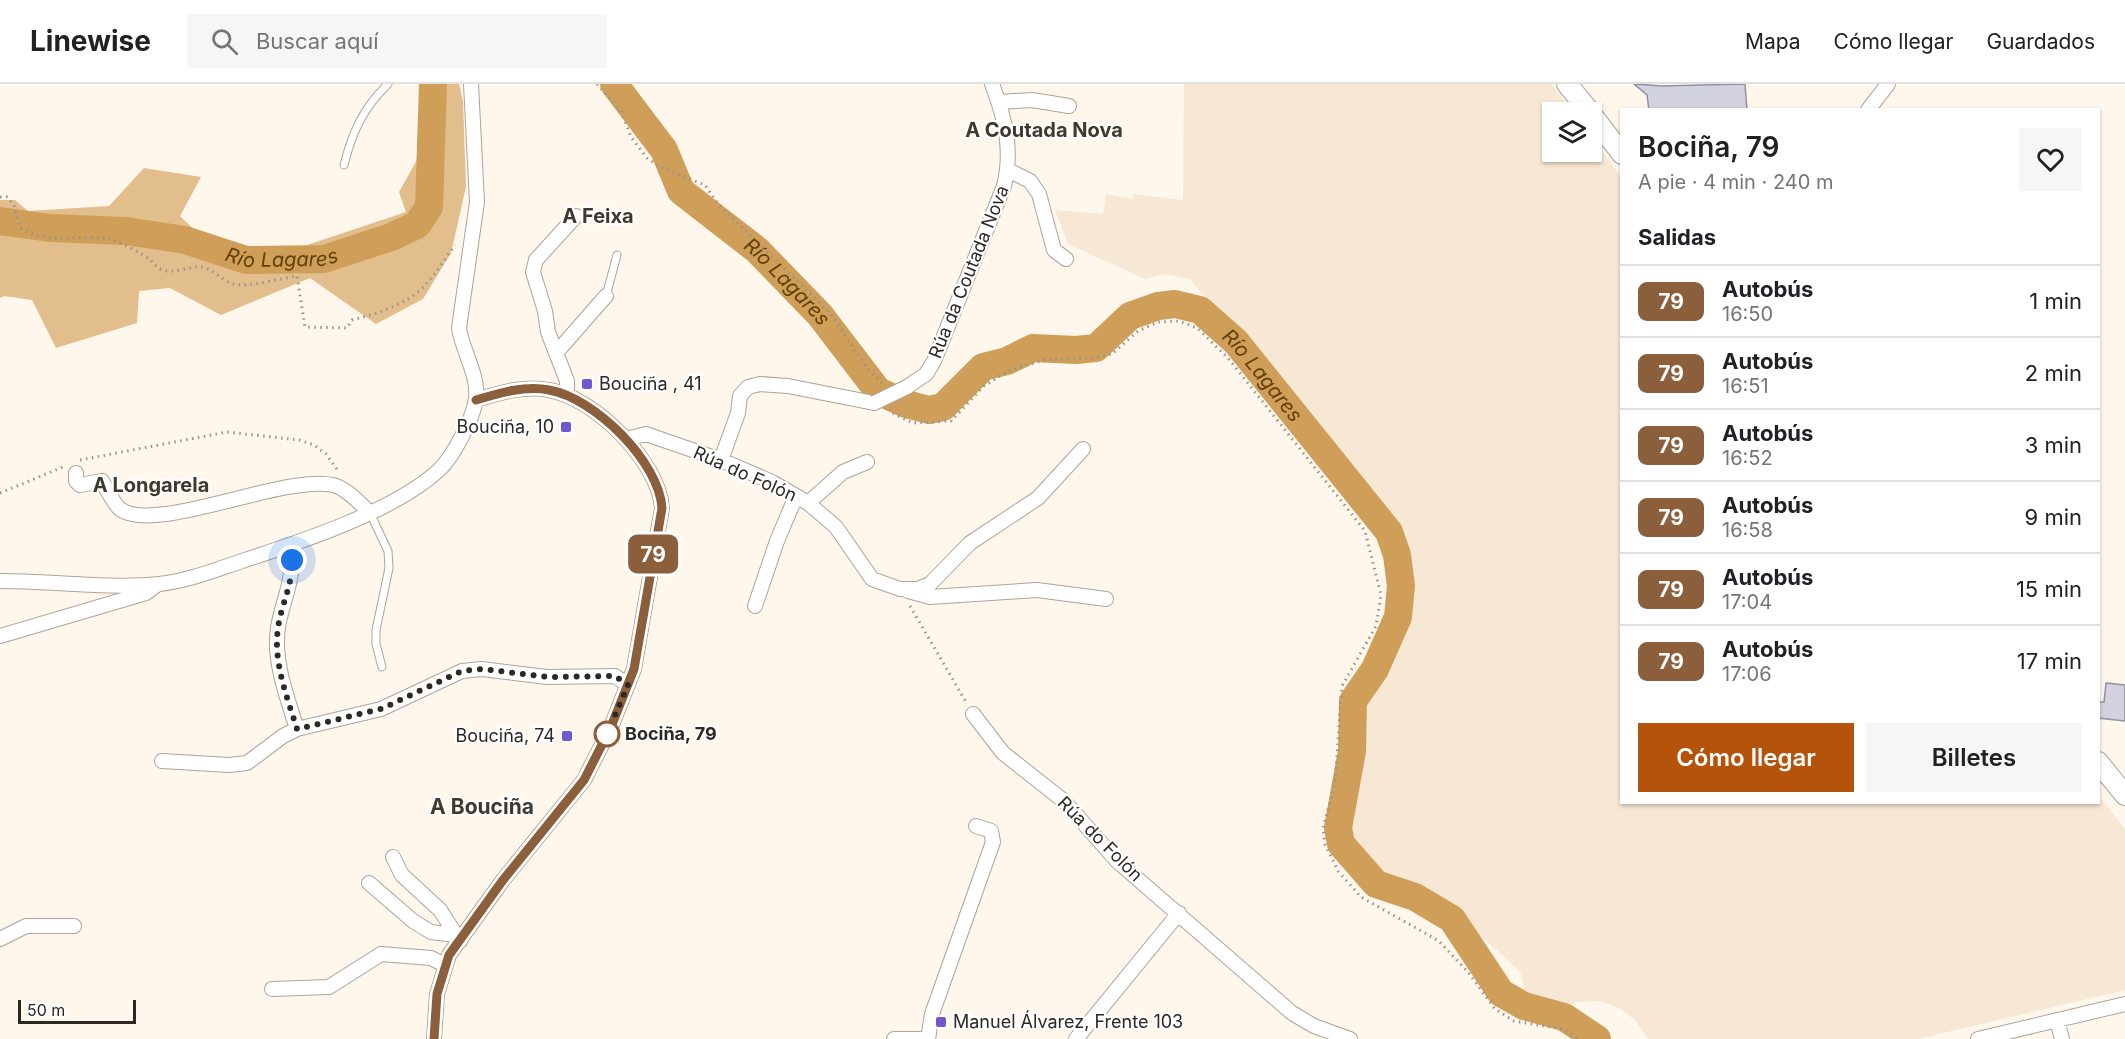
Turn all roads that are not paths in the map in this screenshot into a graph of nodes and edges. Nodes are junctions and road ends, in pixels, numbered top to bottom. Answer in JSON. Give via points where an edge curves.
{"nodes":[{"id":1,"x":388,"y":84,"type":"edge"},
{"id":2,"x":471,"y":84,"type":"edge"},
{"id":3,"x":992,"y":84,"type":"edge"},
{"id":4,"x":1567,"y":84,"type":"edge"},
{"id":5,"x":1888,"y":84,"type":"edge"},
{"id":6,"x":999,"y":102,"type":"junction"},
{"id":7,"x":1581,"y":102,"type":"edge"},
{"id":8,"x":1069,"y":106,"type":"dead end"},
{"id":9,"x":1870,"y":108,"type":"edge"},
{"id":10,"x":1602,"y":128,"type":"edge"},
{"id":11,"x":1620,"y":151,"type":"edge"},
{"id":12,"x":344,"y":165,"type":"dead end"},
{"id":13,"x":1008,"y":170,"type":"junction"},
{"id":14,"x":576,"y":216,"type":"dead end"},
{"id":15,"x":617,"y":255,"type":"dead end"},
{"id":16,"x":1066,"y":259,"type":"dead end"},
{"id":17,"x":606,"y":296,"type":"joint"},
{"id":18,"x":556,"y":353,"type":"junction"},
{"id":19,"x":567,"y":395,"type":"junction"},
{"id":20,"x":476,"y":400,"type":"junction"},
{"id":21,"x":626,"y":439,"type":"junction"},
{"id":22,"x":1083,"y":450,"type":"dead end"},
{"id":23,"x":721,"y":460,"type":"junction"},
{"id":24,"x":867,"y":462,"type":"dead end"},
{"id":25,"x":73,"y":466,"type":"road end"},
{"id":26,"x":802,"y":500,"type":"junction"},
{"id":27,"x":370,"y":513,"type":"junction"},
{"id":28,"x":288,"y":546,"type":"junction"},
{"id":29,"x":0,"y":580,"type":"edge"},
{"id":30,"x":158,"y":584,"type":"junction"},
{"id":31,"x":900,"y":589,"type":"junction"},
{"id":32,"x":1106,"y":599,"type":"dead end"},
{"id":33,"x":756,"y":606,"type":"dead end"},
{"id":34,"x":0,"y":636,"type":"edge"},
{"id":35,"x":382,"y":667,"type":"dead end"},
{"id":36,"x":628,"y":685,"type":"junction"},
{"id":37,"x":973,"y":714,"type":"road end"},
{"id":38,"x":297,"y":729,"type":"junction"},
{"id":39,"x":162,"y":761,"type":"dead end"},
{"id":40,"x":2100,"y":764,"type":"edge"},
{"id":41,"x":2125,"y":795,"type":"edge"},
{"id":42,"x":975,"y":826,"type":"dead end"},
{"id":43,"x":393,"y":857,"type":"dead end"},
{"id":44,"x":369,"y":883,"type":"dead end"},
{"id":45,"x":1179,"y":913,"type":"junction"},
{"id":46,"x":74,"y":926,"type":"dead end"},
{"id":47,"x":457,"y":938,"type":"junction"},
{"id":48,"x":0,"y":939,"type":"edge"},
{"id":49,"x":445,"y":965,"type":"junction"},
{"id":50,"x":272,"y":990,"type":"dead end"},
{"id":51,"x":2125,"y":1004,"type":"edge"},
{"id":52,"x":2057,"y":1020,"type":"junction"},
{"id":53,"x":434,"y":1039,"type":"edge"},
{"id":54,"x":894,"y":1039,"type":"edge"},
{"id":55,"x":926,"y":1039,"type":"edge"},
{"id":56,"x":1076,"y":1039,"type":"edge"},
{"id":57,"x":1350,"y":1039,"type":"edge"},
{"id":58,"x":1978,"y":1039,"type":"edge"},
{"id":59,"x":2062,"y":1039,"type":"edge"}],
"edges":[{"from":1,"to":12,"type":"lane","via":[[370,101],[351,136]]},
{"from":2,"to":20,"type":"street","via":[[477,201],[459,328]]},
{"from":3,"to":6,"type":"street","name":"Rúa da Coutada Nova"},
{"from":4,"to":7,"type":"main road"},
{"from":5,"to":9,"type":"street"},
{"from":6,"to":8,"type":"street","via":[[1032,100]]},
{"from":6,"to":13,"type":"street","name":"Rúa da Coutada Nova","via":[[1007,130]]},
{"from":10,"to":11,"type":"main road"},
{"from":13,"to":16,"type":"street","via":[[1030,181],[1039,194],[1054,250]]},
{"from":13,"to":23,"type":"street","name":"Rúa da Coutada Nova","bridge":true,"via":[[926,374],[874,403],[788,386],[748,387],[740,396]]},
{"from":14,"to":18,"type":"street","via":[[536,260],[533,272]]},
{"from":15,"to":17,"type":"lane"},
{"from":17,"to":18,"type":"street"},
{"from":18,"to":19,"type":"street","via":[[567,381]]},
{"from":19,"to":20,"type":"street","via":[[529,388]]},
{"from":19,"to":21,"type":"street"},
{"from":20,"to":27,"type":"street","via":[[453,452],[440,469]]},
{"from":21,"to":23,"type":"street","name":"Rúa do Folón","via":[[646,434]]},
{"from":21,"to":36,"type":"street","via":[[654,480],[662,508]]},
{"from":22,"to":31,"type":"street","name":"Rúa do Folón","via":[[1038,498],[970,543],[930,584]]},
{"from":23,"to":26,"type":"street","name":"Rúa do Folón"},
{"from":24,"to":26,"type":"street","via":[[843,472]]},
{"from":25,"to":27,"type":"street","via":[[80,485],[102,482],[120,509],[137,515],[203,508],[261,492],[326,484],[336,485]]},
{"from":26,"to":31,"type":"street","name":"Rúa do Folón","via":[[836,527],[872,579]]},
{"from":26,"to":33,"type":"street","via":[[777,541]]},
{"from":27,"to":28,"type":"street"},
{"from":27,"to":35,"type":"lane","via":[[388,551],[389,568],[376,630]]},
{"from":28,"to":30,"type":"street","via":[[188,579]]},
{"from":28,"to":38,"type":"street","via":[[292,573],[277,644]]},
{"from":29,"to":30,"type":"street","via":[[73,585]]},
{"from":30,"to":34,"type":"street","via":[[146,593]]},
{"from":31,"to":32,"type":"street","name":"Rúa do Folón","via":[[930,597],[1037,590]]},
{"from":36,"to":38,"type":"street","via":[[615,676],[548,677],[507,670],[462,671],[381,709]]},
{"from":36,"to":47,"type":"street","via":[[584,780]]},
{"from":37,"to":45,"type":"street","name":"Rúa do Folón","via":[[1003,753],[1064,801],[1117,861]]},
{"from":38,"to":39,"type":"street","via":[[247,763]]},
{"from":40,"to":41,"type":"main road"},
{"from":42,"to":55,"type":"street","via":[[991,831],[993,842]]},
{"from":43,"to":47,"type":"street","via":[[402,875],[440,910]]},
{"from":44,"to":47,"type":"street","via":[[431,932]]},
{"from":45,"to":56,"type":"street"},
{"from":45,"to":57,"type":"street","name":"Rúa do Folón","via":[[1292,1013]]},
{"from":46,"to":48,"type":"street","via":[[26,926]]},
{"from":47,"to":49,"type":"street"},
{"from":49,"to":50,"type":"street","via":[[431,958],[381,954],[329,987]]},
{"from":49,"to":53,"type":"street","via":[[437,994]]},
{"from":51,"to":52,"type":"street"},
{"from":52,"to":58,"type":"street"},
{"from":52,"to":59,"type":"street"},
{"from":54,"to":55,"type":"street"}]}
